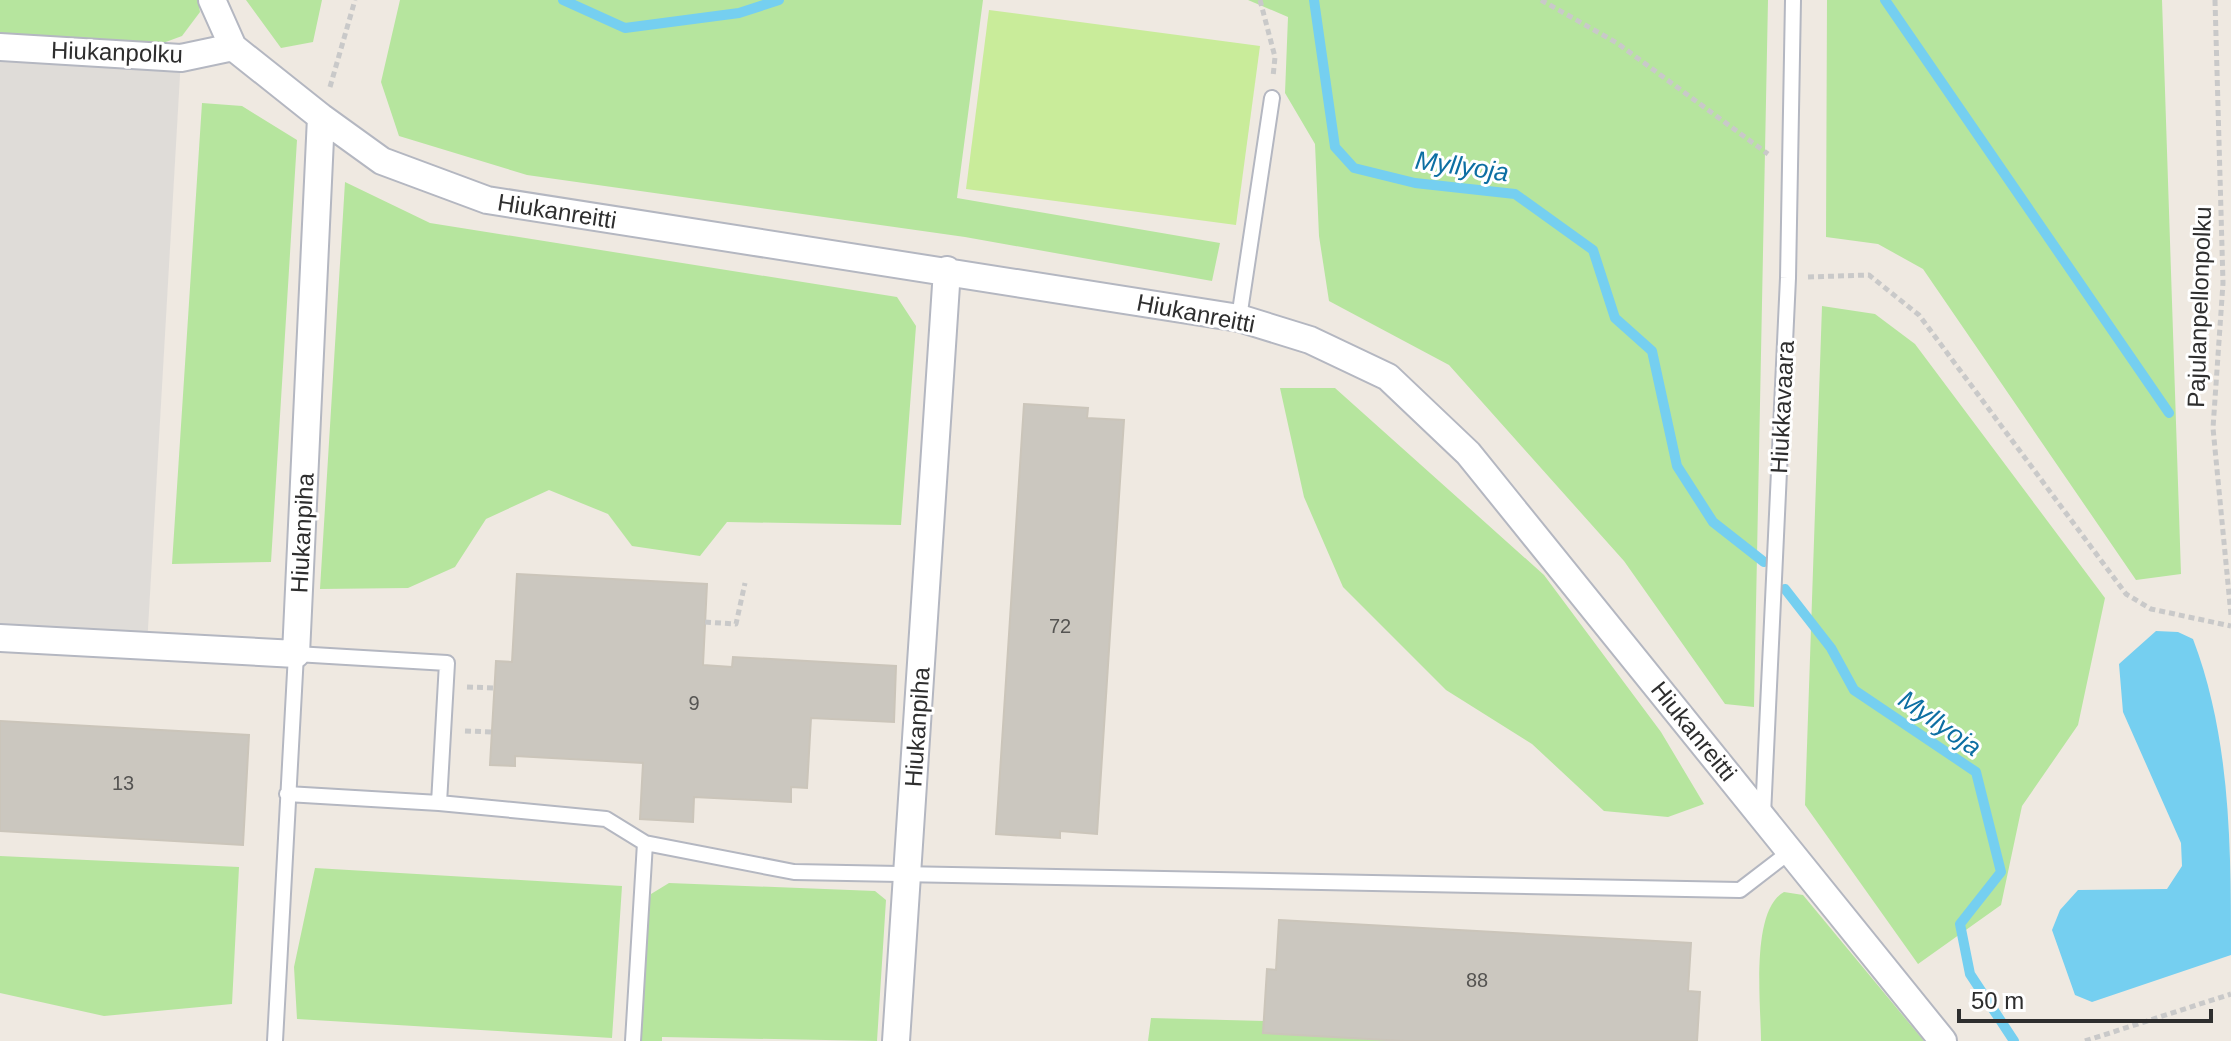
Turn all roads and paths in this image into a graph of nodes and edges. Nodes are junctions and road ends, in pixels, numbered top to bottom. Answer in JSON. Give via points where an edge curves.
{"nodes":[{"id":1,"x":212,"y":0,"type":"edge"},
{"id":2,"x":355,"y":0,"type":"edge"},
{"id":3,"x":1260,"y":0,"type":"edge"},
{"id":4,"x":1541,"y":0,"type":"edge"},
{"id":5,"x":1793,"y":0,"type":"edge"},
{"id":6,"x":2215,"y":0,"type":"edge"},
{"id":7,"x":0,"y":47,"type":"edge"},
{"id":8,"x":233,"y":47,"type":"junction"},
{"id":9,"x":1272,"y":98,"type":"joint"},
{"id":10,"x":2231,"y":113,"type":"edge"},
{"id":11,"x":2220,"y":114,"type":"junction"},
{"id":12,"x":321,"y":117,"type":"junction"},
{"id":13,"x":1789,"y":170,"type":"junction"},
{"id":14,"x":947,"y":270,"type":"junction"},
{"id":15,"x":1822,"y":277,"type":"dead end"},
{"id":16,"x":1239,"y":318,"type":"junction"},
{"id":17,"x":745,"y":583,"type":"dead end"},
{"id":18,"x":2231,"y":615,"type":"edge"},
{"id":19,"x":705,"y":622,"type":"dead end"},
{"id":20,"x":2231,"y":626,"type":"edge"},
{"id":21,"x":0,"y":638,"type":"edge"},
{"id":22,"x":296,"y":654,"type":"junction"},
{"id":23,"x":479,"y":687,"type":"dead end"},
{"id":24,"x":494,"y":688,"type":"dead end"},
{"id":25,"x":476,"y":731,"type":"dead end"},
{"id":26,"x":492,"y":732,"type":"dead end"},
{"id":27,"x":287,"y":794,"type":"junction"},
{"id":28,"x":439,"y":803,"type":"junction"},
{"id":29,"x":1763,"y":815,"type":"junction"},
{"id":30,"x":645,"y":843,"type":"junction"},
{"id":31,"x":1792,"y":850,"type":"junction"},
{"id":32,"x":907,"y":876,"type":"junction"},
{"id":33,"x":2231,"y":994,"type":"edge"},
{"id":34,"x":275,"y":1041,"type":"edge"},
{"id":35,"x":633,"y":1041,"type":"edge"},
{"id":36,"x":896,"y":1041,"type":"edge"},
{"id":37,"x":1943,"y":1041,"type":"edge"},
{"id":38,"x":2085,"y":1041,"type":"edge"}],
"edges":[{"from":1,"to":8,"type":"street","name":"Hiukanreitti"},
{"from":2,"to":12,"type":"path"},
{"from":3,"to":9,"type":"path","via":[[1275,57]]},
{"from":4,"to":13,"type":"path","via":[[1617,43]]},
{"from":5,"to":13,"type":"lane","name":"Hiukkavaara"},
{"from":6,"to":11,"type":"path","name":"Pajulanpellonpolku"},
{"from":7,"to":8,"type":"street","name":"Hiukanpolku","via":[[181,58]]},
{"from":8,"to":12,"type":"street","name":"Hiukanreitti"},
{"from":9,"to":16,"type":"lane"},
{"from":10,"to":11,"type":"path"},
{"from":11,"to":18,"type":"path","name":"Pajulanpellonpolku","via":[[2223,283],[2213,428]]},
{"from":12,"to":14,"type":"street","name":"Hiukanreitti","via":[[382,161],[487,200]]},
{"from":12,"to":22,"type":"street","name":"Hiukanpiha"},
{"from":13,"to":29,"type":"lane","name":"Hiukkavaara"},
{"from":14,"to":16,"type":"street","name":"Hiukanreitti"},
{"from":14,"to":32,"type":"street","name":"Hiukanpiha"},
{"from":15,"to":20,"type":"path","via":[[1869,275],[1919,315],[2126,594],[2151,609]]},
{"from":16,"to":29,"type":"street","name":"Hiukanreitti","via":[[1310,340],[1388,377],[1468,453]]},
{"from":17,"to":19,"type":"path","via":[[736,624]]},
{"from":21,"to":22,"type":"street"},
{"from":22,"to":27,"type":"lane"},
{"from":22,"to":28,"type":"lane","via":[[447,663]]},
{"from":23,"to":24,"type":"path"},
{"from":25,"to":26,"type":"path"},
{"from":27,"to":28,"type":"lane"},
{"from":27,"to":34,"type":"lane"},
{"from":28,"to":30,"type":"lane","via":[[606,819]]},
{"from":29,"to":31,"type":"street","name":"Hiukanreitti"},
{"from":30,"to":32,"type":"lane","via":[[794,872]]},
{"from":30,"to":35,"type":"lane"},
{"from":31,"to":32,"type":"lane","via":[[1740,890]]},
{"from":31,"to":37,"type":"street","name":"Hiukanreitti"},
{"from":32,"to":36,"type":"street","name":"Hiukanpiha"},
{"from":33,"to":38,"type":"path"}]}
